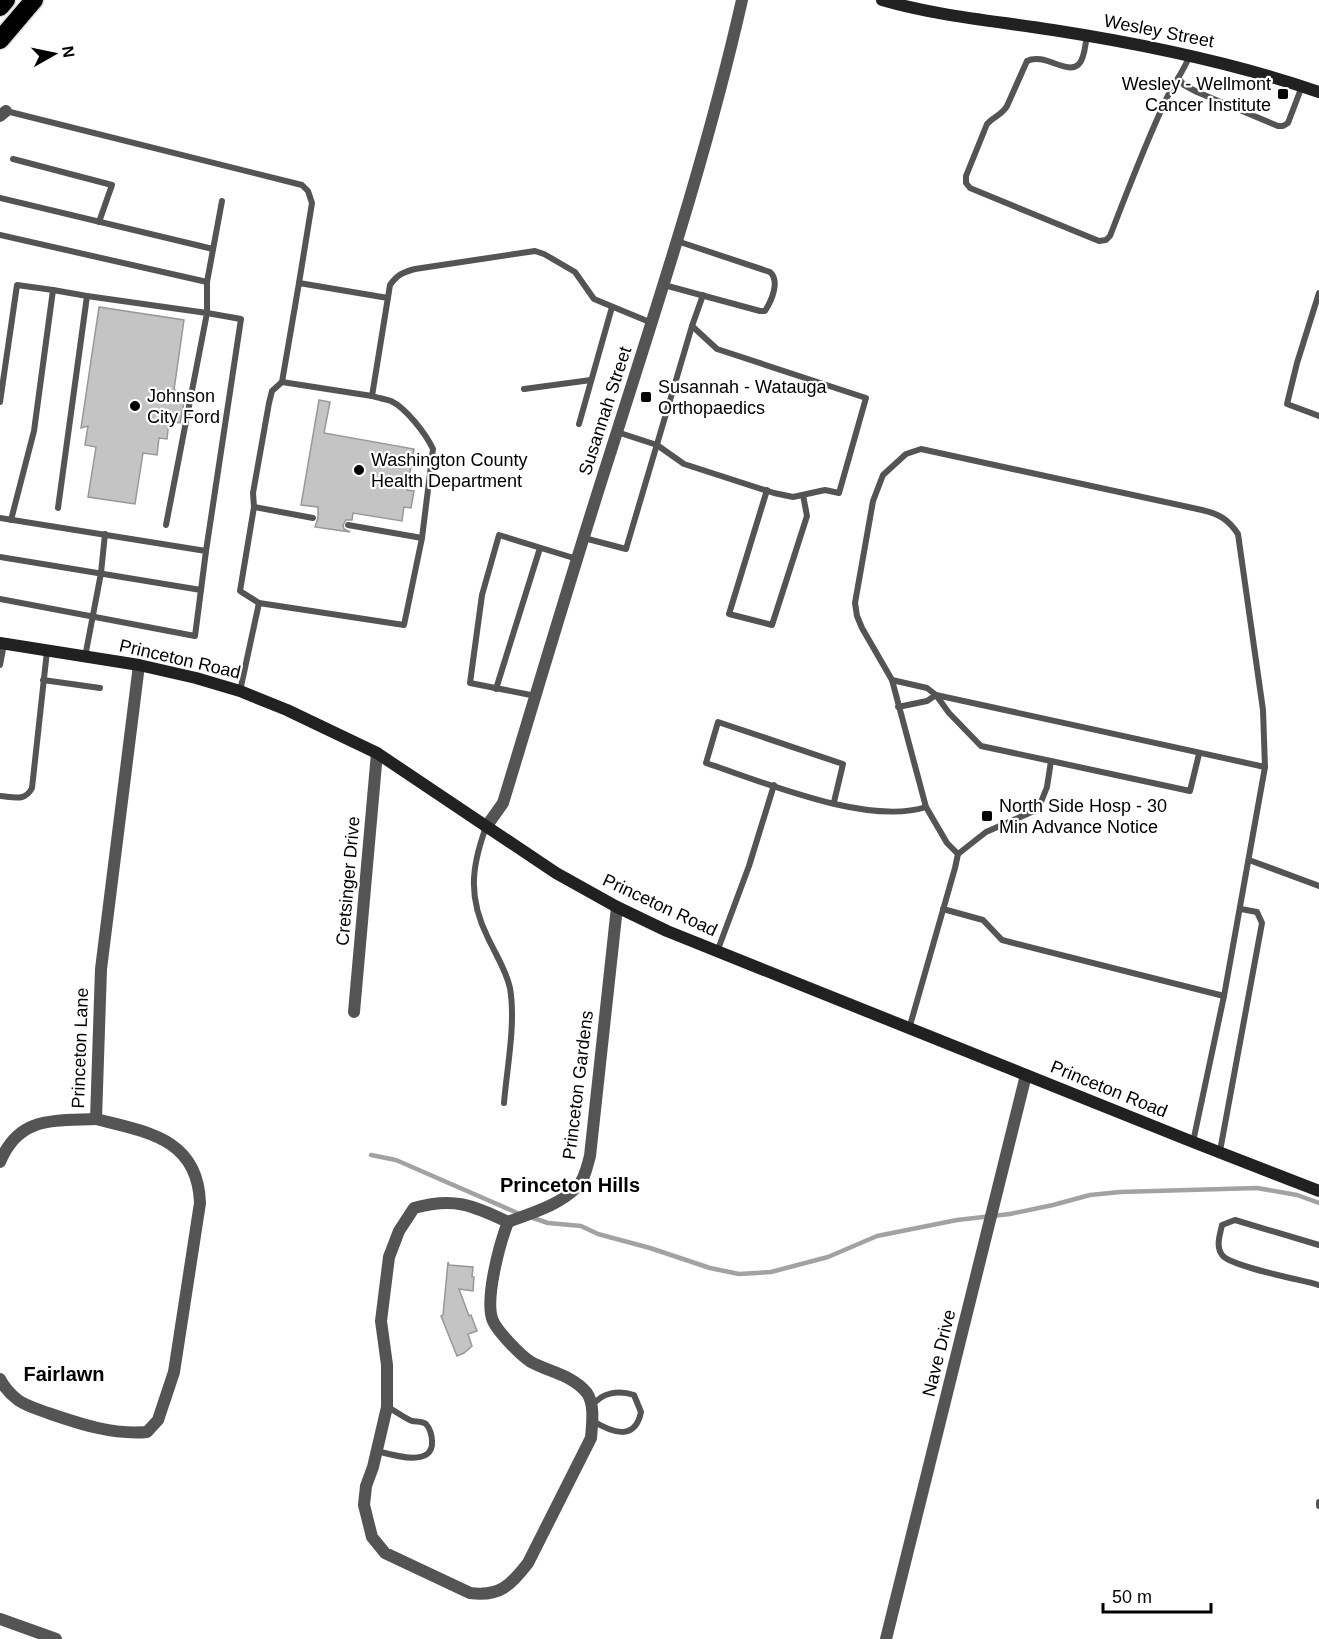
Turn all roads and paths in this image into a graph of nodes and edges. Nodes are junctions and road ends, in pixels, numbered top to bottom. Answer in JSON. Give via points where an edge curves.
{"nodes":[{"id":1,"x":6,"y":0,"type":"edge"},
{"id":2,"x":34,"y":0,"type":"edge"},
{"id":3,"x":742,"y":0,"type":"edge"},
{"id":4,"x":882,"y":0,"type":"edge"},
{"id":5,"x":0,"y":8,"type":"edge"},
{"id":6,"x":1087,"y":35,"type":"junction"},
{"id":7,"x":0,"y":40,"type":"edge"},
{"id":8,"x":1190,"y":55,"type":"junction"},
{"id":9,"x":1179,"y":79,"type":"junction"},
{"id":10,"x":1302,"y":86,"type":"junction"},
{"id":11,"x":1319,"y":92,"type":"edge"},
{"id":12,"x":3,"y":113,"type":"edge"},
{"id":13,"x":13,"y":159,"type":"dead end"},
{"id":14,"x":0,"y":198,"type":"edge"},
{"id":15,"x":222,"y":201,"type":"dead end"},
{"id":16,"x":99,"y":222,"type":"junction"},
{"id":17,"x":0,"y":235,"type":"edge"},
{"id":18,"x":677,"y":241,"type":"junction"},
{"id":19,"x":213,"y":249,"type":"junction"},
{"id":20,"x":207,"y":282,"type":"junction"},
{"id":21,"x":299,"y":283,"type":"junction"},
{"id":22,"x":664,"y":285,"type":"junction"},
{"id":23,"x":53,"y":290,"type":"junction"},
{"id":24,"x":1319,"y":293,"type":"edge"},
{"id":25,"x":703,"y":295,"type":"junction"},
{"id":26,"x":87,"y":296,"type":"junction"},
{"id":27,"x":388,"y":298,"type":"junction"},
{"id":28,"x":612,"y":307,"type":"junction"},
{"id":29,"x":207,"y":313,"type":"junction"},
{"id":30,"x":652,"y":323,"type":"junction"},
{"id":31,"x":692,"y":326,"type":"junction"},
{"id":32,"x":591,"y":380,"type":"junction"},
{"id":33,"x":282,"y":382,"type":"junction"},
{"id":34,"x":524,"y":389,"type":"dead end"},
{"id":35,"x":372,"y":396,"type":"junction"},
{"id":36,"x":0,"y":402,"type":"edge"},
{"id":37,"x":1319,"y":416,"type":"edge"},
{"id":38,"x":579,"y":424,"type":"dead end"},
{"id":39,"x":617,"y":432,"type":"junction"},
{"id":40,"x":657,"y":445,"type":"junction"},
{"id":41,"x":767,"y":490,"type":"junction"},
{"id":42,"x":804,"y":495,"type":"junction"},
{"id":43,"x":254,"y":507,"type":"junction"},
{"id":44,"x":58,"y":508,"type":"dead end"},
{"id":45,"x":0,"y":518,"type":"edge"},
{"id":46,"x":314,"y":518,"type":"dead end"},
{"id":47,"x":11,"y":520,"type":"junction"},
{"id":48,"x":166,"y":525,"type":"dead end"},
{"id":49,"x":348,"y":525,"type":"dead end"},
{"id":50,"x":105,"y":534,"type":"junction"},
{"id":51,"x":422,"y":538,"type":"junction"},
{"id":52,"x":584,"y":538,"type":"junction"},
{"id":53,"x":540,"y":548,"type":"junction"},
{"id":54,"x":206,"y":551,"type":"junction"},
{"id":55,"x":0,"y":557,"type":"edge"},
{"id":56,"x":577,"y":559,"type":"junction"},
{"id":57,"x":102,"y":573,"type":"junction"},
{"id":58,"x":201,"y":590,"type":"junction"},
{"id":59,"x":0,"y":599,"type":"edge"},
{"id":60,"x":259,"y":603,"type":"junction"},
{"id":61,"x":94,"y":617,"type":"junction"},
{"id":62,"x":2,"y":644,"type":"edge"},
{"id":63,"x":47,"y":651,"type":"junction"},
{"id":64,"x":85,"y":657,"type":"junction"},
{"id":65,"x":0,"y":665,"type":"edge"},
{"id":66,"x":138,"y":665,"type":"junction"},
{"id":67,"x":43,"y":680,"type":"junction"},
{"id":68,"x":892,"y":680,"type":"junction"},
{"id":69,"x":100,"y":688,"type":"dead end"},
{"id":70,"x":496,"y":689,"type":"junction"},
{"id":71,"x":240,"y":691,"type":"junction"},
{"id":72,"x":936,"y":695,"type":"junction"},
{"id":73,"x":536,"y":696,"type":"junction"},
{"id":74,"x":898,"y":707,"type":"junction"},
{"id":75,"x":377,"y":753,"type":"junction"},
{"id":76,"x":1199,"y":754,"type":"junction"},
{"id":77,"x":1051,"y":761,"type":"junction"},
{"id":78,"x":1265,"y":767,"type":"junction"},
{"id":79,"x":774,"y":785,"type":"junction"},
{"id":80,"x":0,"y":796,"type":"edge"},
{"id":81,"x":834,"y":802,"type":"junction"},
{"id":82,"x":926,"y":807,"type":"junction"},
{"id":83,"x":486,"y":827,"type":"junction"},
{"id":84,"x":958,"y":854,"type":"junction"},
{"id":85,"x":1249,"y":860,"type":"junction"},
{"id":86,"x":1319,"y":886,"type":"edge"},
{"id":87,"x":617,"y":907,"type":"junction"},
{"id":88,"x":943,"y":909,"type":"junction"},
{"id":89,"x":1241,"y":909,"type":"junction"},
{"id":90,"x":717,"y":952,"type":"junction"},
{"id":91,"x":1224,"y":996,"type":"junction"},
{"id":92,"x":354,"y":1012,"type":"dead end"},
{"id":93,"x":909,"y":1029,"type":"junction"},
{"id":94,"x":1026,"y":1075,"type":"junction"},
{"id":95,"x":504,"y":1102,"type":"dead end"},
{"id":96,"x":96,"y":1119,"type":"junction"},
{"id":97,"x":1193,"y":1142,"type":"junction"},
{"id":98,"x":1220,"y":1151,"type":"junction"},
{"id":99,"x":0,"y":1162,"type":"edge"},
{"id":100,"x":1319,"y":1191,"type":"edge"},
{"id":101,"x":508,"y":1222,"type":"junction"},
{"id":102,"x":1319,"y":1245,"type":"edge"},
{"id":103,"x":1319,"y":1285,"type":"edge"},
{"id":104,"x":0,"y":1379,"type":"edge"},
{"id":105,"x":592,"y":1406,"type":"junction"},
{"id":106,"x":387,"y":1407,"type":"junction"},
{"id":107,"x":593,"y":1421,"type":"junction"},
{"id":108,"x":377,"y":1451,"type":"junction"},
{"id":109,"x":0,"y":1619,"type":"edge"},
{"id":110,"x":56,"y":1639,"type":"edge"},
{"id":111,"x":886,"y":1639,"type":"edge"}],
"edges":[{"from":1,"to":5,"type":"highway"},
{"from":2,"to":7,"type":"highway"},
{"from":3,"to":18,"type":"street","name":"Susannah Street","via":[[709,138]]},
{"from":4,"to":6,"type":"street","name":"Wesley Street"},
{"from":6,"to":8,"type":"street","name":"Wesley Street"},
{"from":6,"to":9,"type":"lane","via":[[1079,65],[1067,68],[1043,58],[1027,61],[1003,113],[987,124],[966,176],[970,188],[1106,240],[1167,96]]},
{"from":8,"to":9,"type":"lane"},
{"from":8,"to":10,"type":"street","name":"Wesley Street"},
{"from":9,"to":10,"type":"lane","via":[[1197,92],[1278,126],[1288,123]]},
{"from":10,"to":11,"type":"street","name":"Wesley Street"},
{"from":12,"to":21,"type":"lane","via":[[302,185],[312,203]]},
{"from":13,"to":16,"type":"lane","via":[[112,185]]},
{"from":14,"to":16,"type":"lane"},
{"from":15,"to":19,"type":"lane"},
{"from":16,"to":19,"type":"lane"},
{"from":17,"to":20,"type":"lane"},
{"from":18,"to":22,"type":"street","name":"Susannah Street"},
{"from":18,"to":25,"type":"lane","via":[[775,276],[765,311]]},
{"from":19,"to":20,"type":"lane"},
{"from":20,"to":29,"type":"lane"},
{"from":21,"to":27,"type":"lane"},
{"from":21,"to":33,"type":"lane"},
{"from":22,"to":25,"type":"lane"},
{"from":22,"to":30,"type":"street","name":"Susannah Street"},
{"from":23,"to":26,"type":"lane"},
{"from":23,"to":36,"type":"lane","via":[[17,285]]},
{"from":23,"to":47,"type":"lane","via":[[34,431]]},
{"from":24,"to":37,"type":"lane","via":[[1287,404]]},
{"from":25,"to":31,"type":"lane"},
{"from":26,"to":29,"type":"lane"},
{"from":26,"to":44,"type":"lane"},
{"from":27,"to":28,"type":"lane","via":[[390,285],[404,271],[535,251],[575,272],[594,299]]},
{"from":27,"to":35,"type":"lane"},
{"from":28,"to":30,"type":"lane"},
{"from":28,"to":32,"type":"lane"},
{"from":29,"to":48,"type":"lane"},
{"from":29,"to":54,"type":"lane","via":[[241,319]]},
{"from":30,"to":39,"type":"street","name":"Susannah Street"},
{"from":31,"to":40,"type":"lane"},
{"from":31,"to":42,"type":"lane","via":[[717,349],[866,398],[839,493],[825,490]]},
{"from":32,"to":34,"type":"lane"},
{"from":32,"to":38,"type":"lane"},
{"from":33,"to":35,"type":"lane"},
{"from":33,"to":43,"type":"lane","via":[[272,391],[269,403]]},
{"from":35,"to":51,"type":"lane","via":[[402,408],[433,449]]},
{"from":39,"to":40,"type":"lane"},
{"from":39,"to":52,"type":"street","name":"Susannah Street"},
{"from":40,"to":41,"type":"lane","via":[[684,464]]},
{"from":40,"to":52,"type":"lane","via":[[626,549]]},
{"from":41,"to":42,"type":"lane","via":[[794,497]]},
{"from":41,"to":42,"type":"lane","via":[[729,614],[772,625],[807,516]]},
{"from":43,"to":46,"type":"lane"},
{"from":43,"to":60,"type":"lane","via":[[240,591]]},
{"from":45,"to":47,"type":"lane"},
{"from":47,"to":50,"type":"lane"},
{"from":49,"to":51,"type":"lane"},
{"from":50,"to":54,"type":"lane"},
{"from":50,"to":57,"type":"lane"},
{"from":51,"to":60,"type":"lane","via":[[404,625]]},
{"from":52,"to":56,"type":"street","name":"Susannah Street"},
{"from":53,"to":56,"type":"lane"},
{"from":53,"to":70,"type":"lane"},
{"from":53,"to":70,"type":"lane","via":[[499,535],[482,595],[470,683]]},
{"from":54,"to":58,"type":"lane"},
{"from":55,"to":57,"type":"lane"},
{"from":56,"to":73,"type":"street","name":"Susannah Street"},
{"from":57,"to":58,"type":"lane"},
{"from":57,"to":61,"type":"lane"},
{"from":58,"to":61,"type":"lane","via":[[195,636]]},
{"from":59,"to":61,"type":"lane"},
{"from":60,"to":71,"type":"lane"},
{"from":61,"to":64,"type":"lane"},
{"from":62,"to":63,"type":"street","name":"Princeton Road"},
{"from":62,"to":65,"type":"lane"},
{"from":63,"to":64,"type":"street","name":"Princeton Road"},
{"from":63,"to":67,"type":"lane"},
{"from":64,"to":66,"type":"street","name":"Princeton Road"},
{"from":66,"to":71,"type":"street","name":"Princeton Road"},
{"from":66,"to":96,"type":"street","name":"Princeton Lane","via":[[101,969]]},
{"from":67,"to":69,"type":"lane"},
{"from":67,"to":80,"type":"lane","via":[[32,788],[22,798]]},
{"from":68,"to":72,"type":"lane","via":[[927,688]]},
{"from":68,"to":74,"type":"lane"},
{"from":68,"to":78,"type":"lane","via":[[862,628],[855,603],[877,488],[883,475],[906,454],[921,449],[1191,507],[1219,514],[1238,534],[1263,710]]},
{"from":70,"to":73,"type":"lane"},
{"from":71,"to":75,"type":"street","name":"Princeton Road"},
{"from":72,"to":74,"type":"lane","via":[[927,701]]},
{"from":72,"to":76,"type":"lane"},
{"from":72,"to":77,"type":"lane","via":[[981,746]]},
{"from":73,"to":83,"type":"street","name":"Susannah Street","via":[[503,803]]},
{"from":74,"to":82,"type":"lane"},
{"from":75,"to":83,"type":"street","name":"Princeton Road"},
{"from":75,"to":92,"type":"street","name":"Cretsinger Drive"},
{"from":76,"to":77,"type":"lane","via":[[1190,792]]},
{"from":76,"to":78,"type":"lane"},
{"from":77,"to":84,"type":"lane","via":[[1044,795],[1034,811],[986,832]]},
{"from":78,"to":85,"type":"lane"},
{"from":79,"to":81,"type":"lane"},
{"from":79,"to":81,"type":"lane","via":[[706,763],[718,723],[843,764]]},
{"from":79,"to":90,"type":"lane"},
{"from":81,"to":82,"type":"lane","via":[[844,807],[888,810]]},
{"from":82,"to":84,"type":"lane"},
{"from":83,"to":87,"type":"street","name":"Princeton Road"},
{"from":83,"to":95,"type":"lane","via":[[476,855],[474,897],[509,984],[513,1006]]},
{"from":84,"to":88,"type":"lane"},
{"from":85,"to":86,"type":"lane"},
{"from":85,"to":89,"type":"lane"},
{"from":87,"to":90,"type":"street","name":"Princeton Road"},
{"from":87,"to":101,"type":"street","name":"Princeton Gardens","via":[[585,1175],[578,1187],[549,1206]]},
{"from":88,"to":91,"type":"lane","via":[[983,920],[1002,940]]},
{"from":88,"to":93,"type":"lane"},
{"from":89,"to":91,"type":"lane"},
{"from":89,"to":98,"type":"lane","via":[[1257,912],[1262,922]]},
{"from":90,"to":93,"type":"street","name":"Princeton Road"},
{"from":91,"to":97,"type":"lane"},
{"from":93,"to":94,"type":"street","name":"Princeton Road"},
{"from":94,"to":97,"type":"street","name":"Princeton Road"},
{"from":94,"to":111,"type":"street","name":"Nave Drive"},
{"from":96,"to":99,"type":"street","via":[[30,1126],[15,1136]]},
{"from":96,"to":104,"type":"street","name":"Princeton Lane","via":[[161,1139],[182,1153],[200,1185],[174,1372],[158,1420],[147,1432],[130,1434],[82,1425],[19,1401]]},
{"from":97,"to":98,"type":"street","name":"Princeton Road"},
{"from":98,"to":100,"type":"street","name":"Princeton Road"},
{"from":101,"to":105,"type":"street","via":[[490,1299],[493,1321],[530,1361],[579,1385]]},
{"from":101,"to":106,"type":"street","via":[[461,1203],[435,1202],[414,1209],[399,1231],[389,1257],[381,1321]]},
{"from":102,"to":103,"type":"lane","via":[[1235,1220],[1222,1225],[1218,1244],[1224,1257],[1238,1264]]},
{"from":105,"to":107,"type":"street"},
{"from":105,"to":107,"type":"lane","via":[[608,1394],[622,1392],[634,1395],[641,1412],[637,1424],[621,1433]]},
{"from":106,"to":108,"type":"street"},
{"from":106,"to":108,"type":"lane","via":[[426,1424],[432,1449],[423,1457]]},
{"from":107,"to":108,"type":"street","via":[[591,1438],[528,1563],[514,1581],[486,1595],[470,1593],[385,1553],[372,1537],[364,1505]]},
{"from":109,"to":110,"type":"street"}]}
